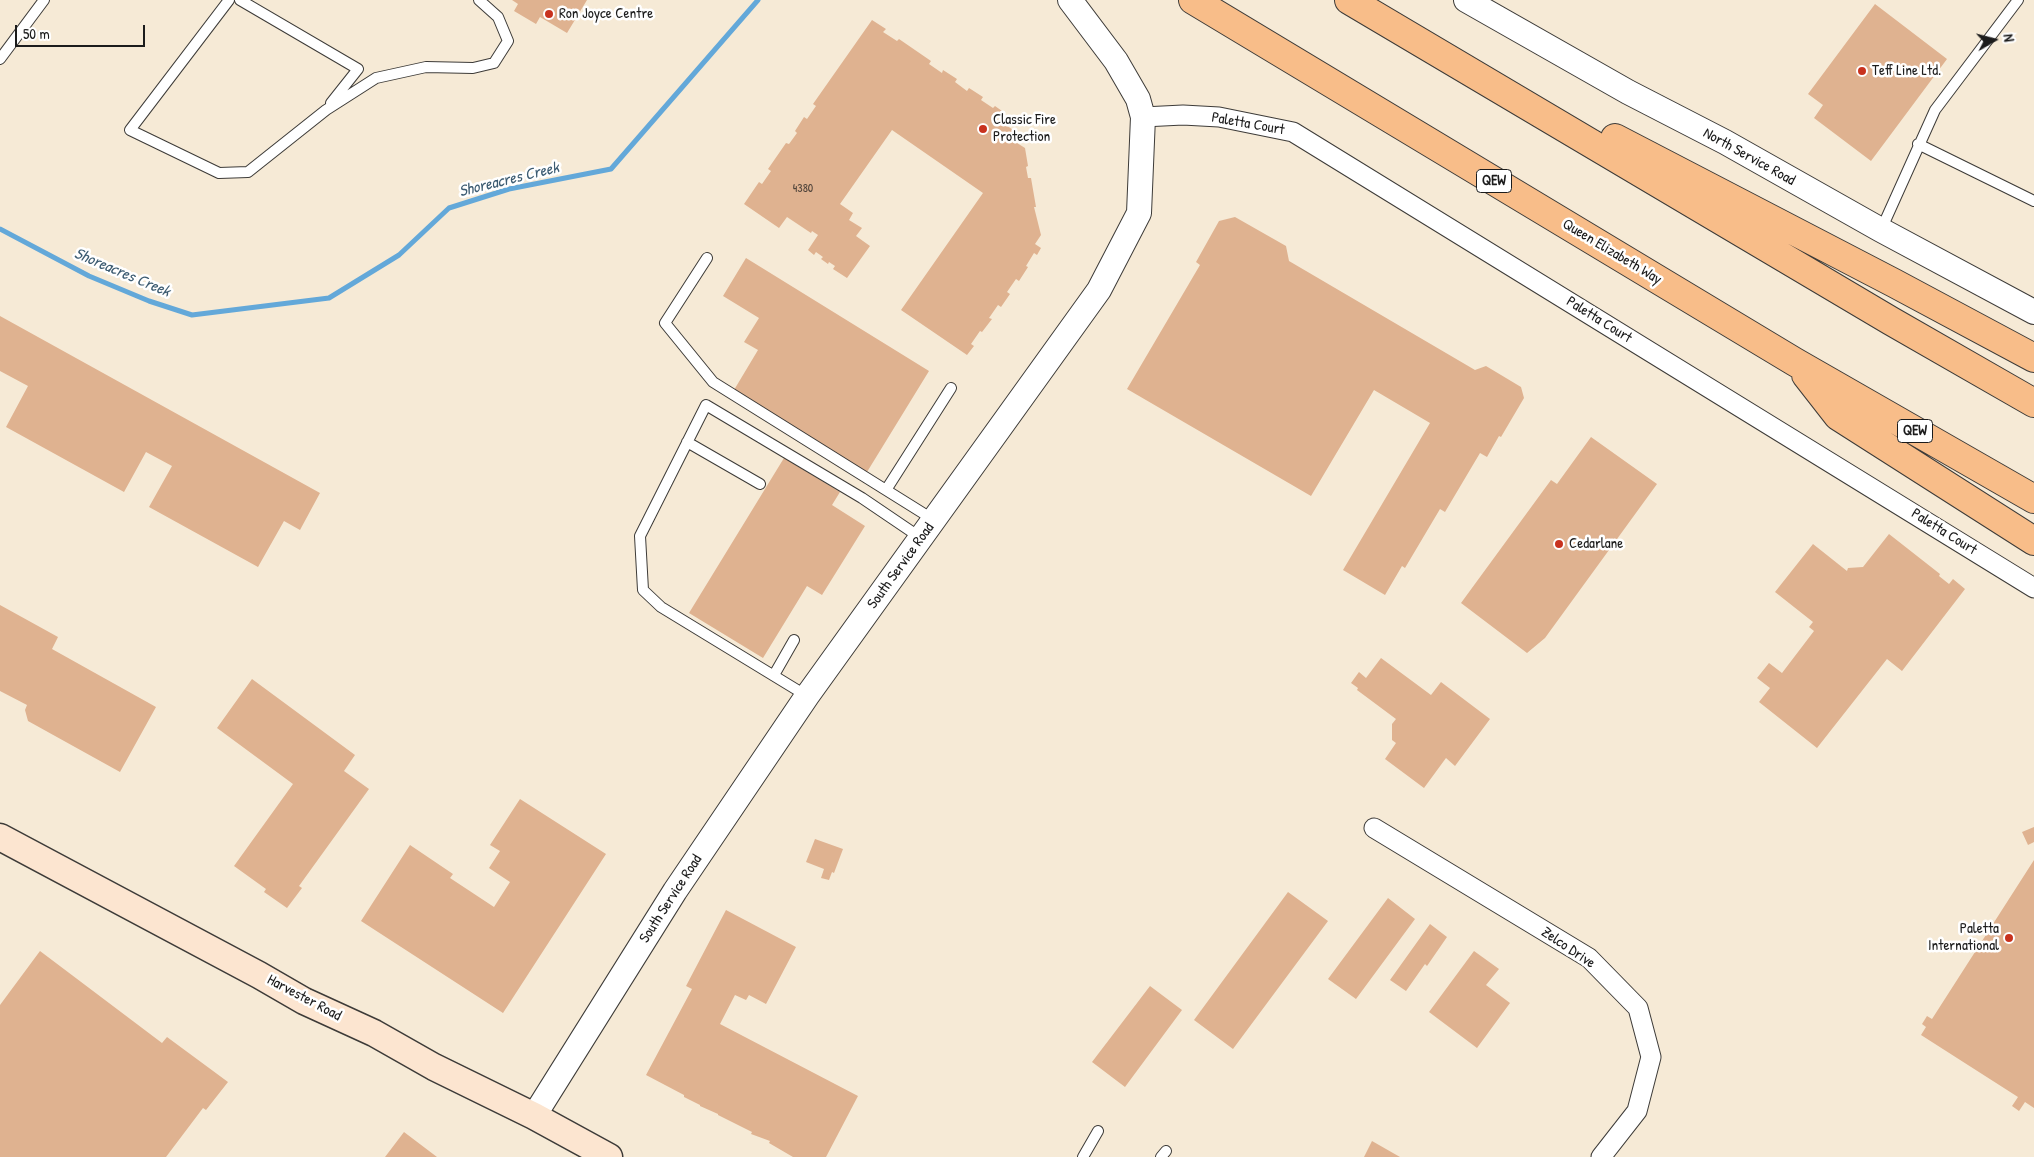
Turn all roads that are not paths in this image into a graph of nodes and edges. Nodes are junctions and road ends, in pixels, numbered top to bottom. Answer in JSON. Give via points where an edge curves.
{"nodes":[{"id":1,"x":44,"y":0,"type":"edge"},
{"id":2,"x":229,"y":0,"type":"edge"},
{"id":3,"x":240,"y":0,"type":"edge"},
{"id":4,"x":479,"y":0,"type":"edge"},
{"id":5,"x":1070,"y":0,"type":"edge"},
{"id":6,"x":1192,"y":0,"type":"edge"},
{"id":7,"x":1349,"y":0,"type":"edge"},
{"id":8,"x":1466,"y":0,"type":"edge"},
{"id":9,"x":2018,"y":0,"type":"edge"},
{"id":10,"x":0,"y":59,"type":"edge"},
{"id":11,"x":1466,"y":70,"type":"junction"},
{"id":12,"x":326,"y":110,"type":"junction"},
{"id":13,"x":1143,"y":117,"type":"junction"},
{"id":14,"x":1918,"y":144,"type":"junction"},
{"id":15,"x":2034,"y":201,"type":"edge"},
{"id":16,"x":1881,"y":230,"type":"junction"},
{"id":17,"x":707,"y":258,"type":"dead end"},
{"id":18,"x":2034,"y":312,"type":"edge"},
{"id":19,"x":2034,"y":358,"type":"edge"},
{"id":20,"x":1795,"y":362,"type":"junction"},
{"id":21,"x":951,"y":388,"type":"dead end"},
{"id":22,"x":2034,"y":403,"type":"edge"},
{"id":23,"x":687,"y":442,"type":"junction"},
{"id":24,"x":760,"y":484,"type":"dead end"},
{"id":25,"x":886,"y":490,"type":"junction"},
{"id":26,"x":2034,"y":499,"type":"edge"},
{"id":27,"x":927,"y":529,"type":"junction"},
{"id":28,"x":2034,"y":541,"type":"edge"},
{"id":29,"x":2034,"y":588,"type":"edge"},
{"id":30,"x":794,"y":640,"type":"dead end"},
{"id":31,"x":774,"y":675,"type":"junction"},
{"id":32,"x":807,"y":696,"type":"junction"},
{"id":33,"x":1374,"y":828,"type":"dead end"},
{"id":34,"x":0,"y":837,"type":"edge"},
{"id":35,"x":534,"y":1116,"type":"junction"},
{"id":36,"x":1098,"y":1131,"type":"dead end"},
{"id":37,"x":609,"y":1157,"type":"edge"},
{"id":38,"x":1082,"y":1157,"type":"edge"},
{"id":39,"x":1601,"y":1157,"type":"edge"}],
"edges":[{"from":1,"to":10,"type":"lane"},
{"from":2,"to":12,"type":"lane","via":[[130,130],[219,174],[248,172]]},
{"from":3,"to":12,"type":"lane","via":[[358,69]]},
{"from":4,"to":12,"type":"lane","via":[[498,18],[508,41],[494,63],[474,68],[426,67],[376,78]]},
{"from":5,"to":13,"type":"street","name":"South Service Road","via":[[1116,61],[1138,99]]},
{"from":6,"to":20,"type":"highway","name":"Queen Elizabeth Way","number":"QEW"},
{"from":7,"to":11,"type":"highway"},
{"from":8,"to":16,"type":"street","name":"North Service Road"},
{"from":9,"to":14,"type":"lane","via":[[1935,110]]},
{"from":11,"to":19,"type":"highway","via":[[1518,88]]},
{"from":11,"to":22,"type":"highway"},
{"from":13,"to":27,"type":"street","name":"South Service Road","via":[[1139,213],[1099,290]]},
{"from":13,"to":29,"type":"street","name":"Paletta Court","via":[[1219,117],[1293,132]]},
{"from":14,"to":15,"type":"lane"},
{"from":14,"to":16,"type":"lane"},
{"from":16,"to":18,"type":"street","name":"North Service Road"},
{"from":17,"to":25,"type":"lane","via":[[665,323],[713,382]]},
{"from":20,"to":26,"type":"highway","name":"Queen Elizabeth Way","number":"QEW"},
{"from":20,"to":28,"type":"highway","via":[[1838,416]]},
{"from":21,"to":25,"type":"lane"},
{"from":23,"to":24,"type":"lane"},
{"from":23,"to":27,"type":"lane","via":[[706,405],[862,498]]},
{"from":23,"to":31,"type":"lane","via":[[640,536],[643,590],[662,607]]},
{"from":25,"to":27,"type":"lane"},
{"from":27,"to":32,"type":"street","name":"South Service Road"},
{"from":30,"to":31,"type":"lane"},
{"from":31,"to":32,"type":"lane"},
{"from":32,"to":35,"type":"street","name":"South Service Road","via":[[675,890]]},
{"from":33,"to":39,"type":"street","name":"Zelco Drive","via":[[1589,958],[1638,1008],[1651,1057],[1637,1111]]},
{"from":34,"to":35,"type":"main road","name":"Harvester Road","via":[[304,1001],[374,1033],[434,1067]]},
{"from":35,"to":37,"type":"main road","name":"Harvester Road"},
{"from":36,"to":38,"type":"lane"}]}
